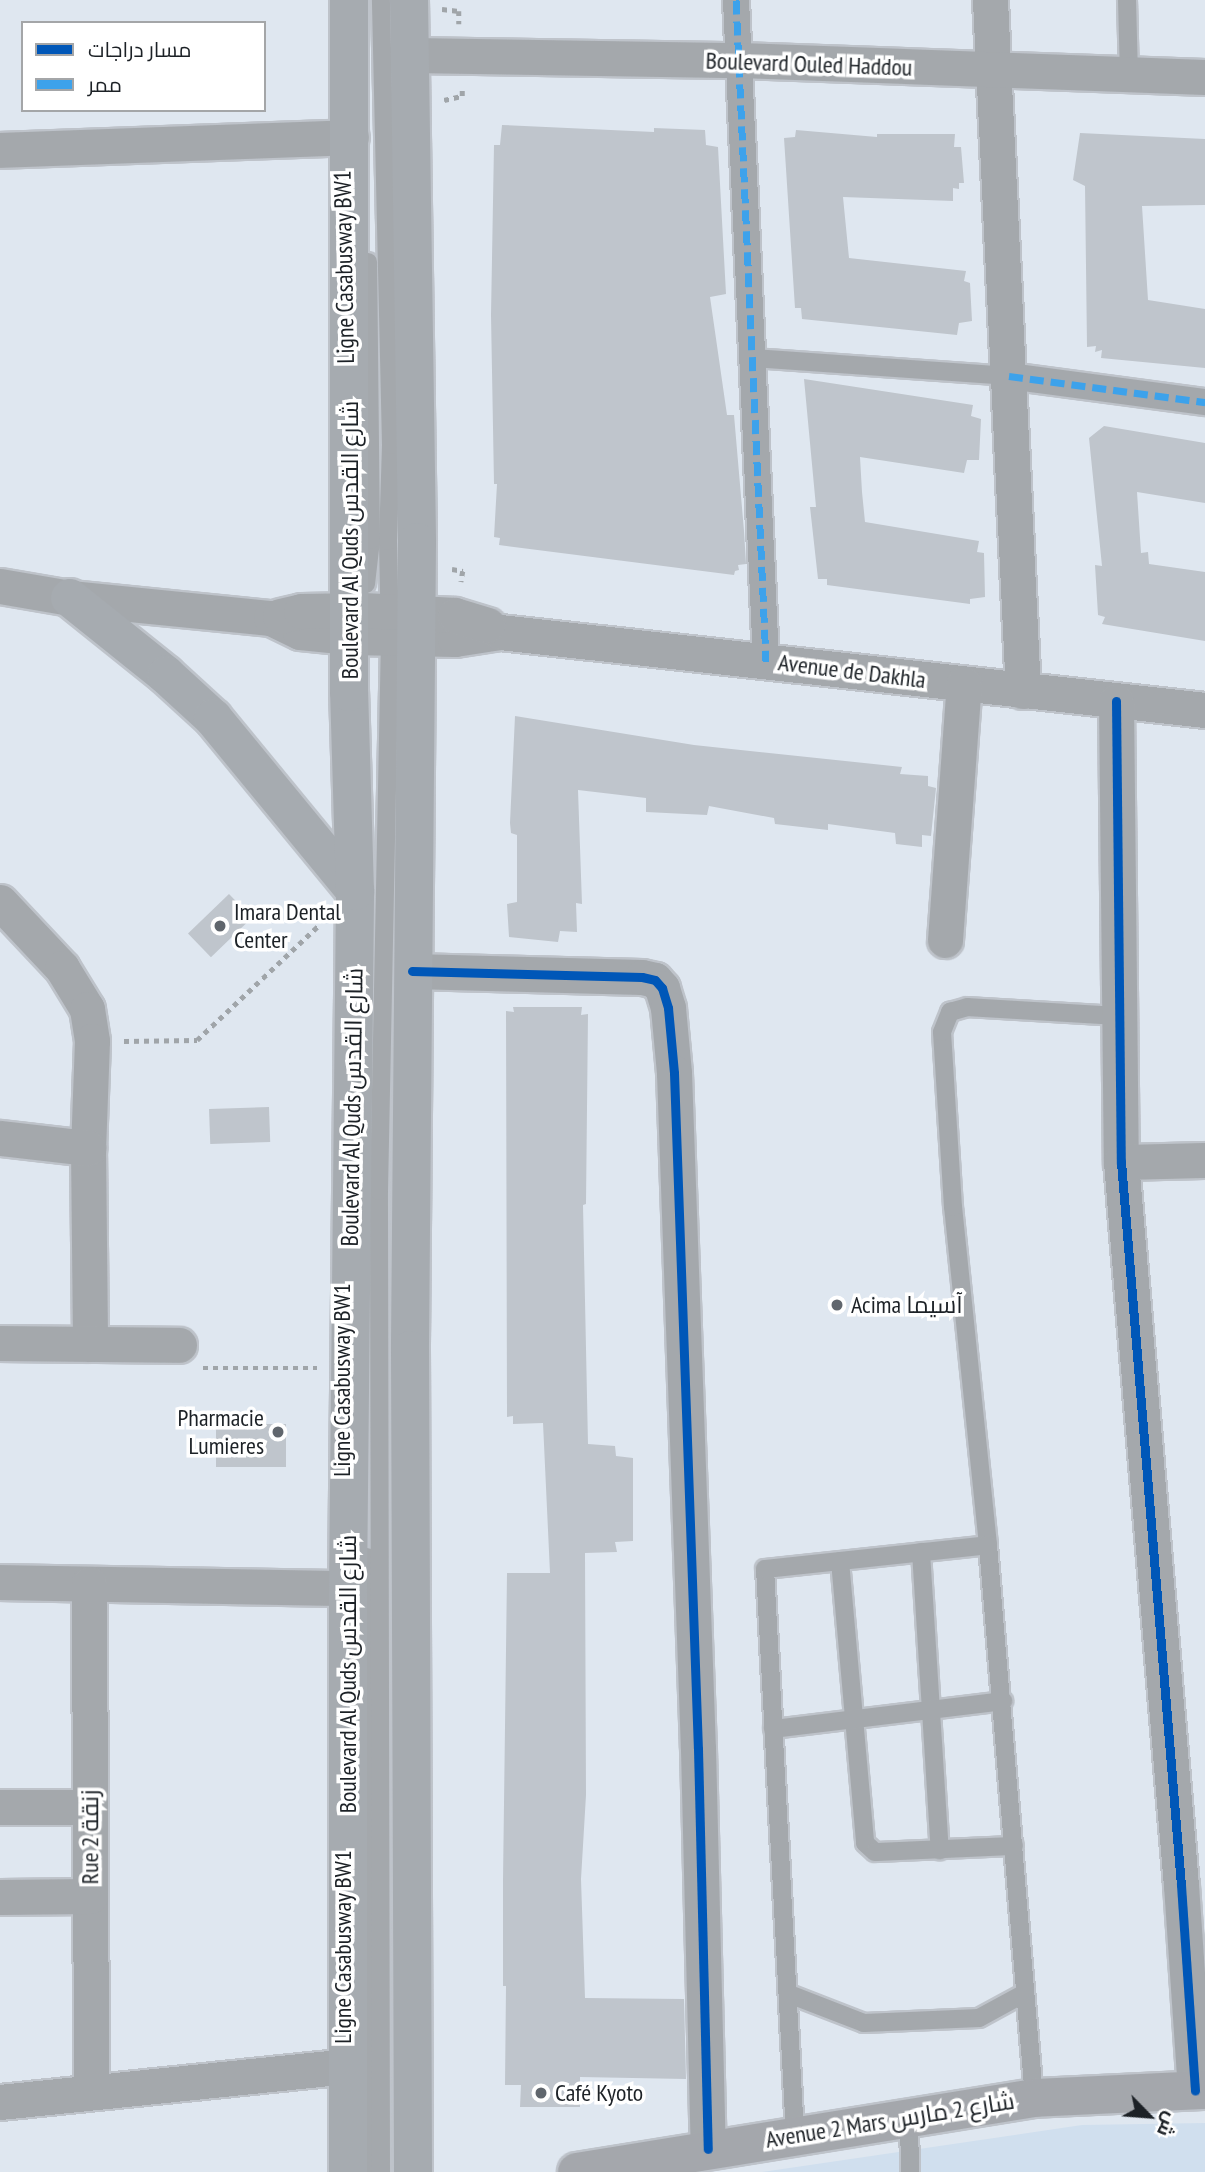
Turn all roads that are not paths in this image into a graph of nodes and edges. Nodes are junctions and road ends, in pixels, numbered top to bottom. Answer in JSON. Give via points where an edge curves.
{"nodes":[{"id":1,"x":349,"y":0,"type":"edge"},
{"id":2,"x":365,"y":0,"type":"edge"},
{"id":3,"x":381,"y":0,"type":"edge"},
{"id":4,"x":410,"y":0,"type":"edge"},
{"id":5,"x":736,"y":0,"type":"edge"},
{"id":6,"x":990,"y":0,"type":"edge"},
{"id":7,"x":1126,"y":0,"type":"edge"},
{"id":8,"x":412,"y":55,"type":"junction"},
{"id":9,"x":740,"y":60,"type":"junction"},
{"id":10,"x":992,"y":71,"type":"junction"},
{"id":11,"x":1129,"y":74,"type":"junction"},
{"id":12,"x":1205,"y":77,"type":"edge"},
{"id":13,"x":351,"y":137,"type":"junction"},
{"id":14,"x":0,"y":150,"type":"edge"},
{"id":15,"x":368,"y":208,"type":"dead end"},
{"id":16,"x":368,"y":250,"type":"dead end"},
{"id":17,"x":753,"y":358,"type":"junction"},
{"id":18,"x":1009,"y":376,"type":"junction"},
{"id":19,"x":1205,"y":402,"type":"edge"},
{"id":20,"x":0,"y":586,"type":"edge"},
{"id":21,"x":70,"y":598,"type":"junction"},
{"id":22,"x":380,"y":624,"type":"junction"},
{"id":23,"x":766,"y":661,"type":"junction"},
{"id":24,"x":964,"y":684,"type":"junction"},
{"id":25,"x":1023,"y":691,"type":"junction"},
{"id":26,"x":1116,"y":701,"type":"junction"},
{"id":27,"x":1205,"y":710,"type":"edge"},
{"id":28,"x":355,"y":891,"type":"junction"},
{"id":29,"x":0,"y":902,"type":"edge"},
{"id":30,"x":945,"y":940,"type":"dead end"},
{"id":31,"x":412,"y":971,"type":"junction"},
{"id":32,"x":1118,"y":1016,"type":"junction"},
{"id":33,"x":0,"y":1138,"type":"edge"},
{"id":34,"x":88,"y":1148,"type":"junction"},
{"id":35,"x":1205,"y":1160,"type":"edge"},
{"id":36,"x":1121,"y":1162,"type":"junction"},
{"id":37,"x":0,"y":1343,"type":"edge"},
{"id":38,"x":90,"y":1344,"type":"junction"},
{"id":39,"x":179,"y":1345,"type":"road end"},
{"id":40,"x":988,"y":1545,"type":"junction"},
{"id":41,"x":920,"y":1552,"type":"junction"},
{"id":42,"x":840,"y":1561,"type":"junction"},
{"id":43,"x":0,"y":1581,"type":"edge"},
{"id":44,"x":89,"y":1584,"type":"junction"},
{"id":45,"x":348,"y":1588,"type":"junction"},
{"id":46,"x":1003,"y":1701,"type":"junction"},
{"id":47,"x":930,"y":1708,"type":"junction"},
{"id":48,"x":855,"y":1719,"type":"junction"},
{"id":49,"x":773,"y":1729,"type":"junction"},
{"id":50,"x":0,"y":1807,"type":"edge"},
{"id":51,"x":89,"y":1807,"type":"junction"},
{"id":52,"x":1014,"y":1846,"type":"junction"},
{"id":53,"x":940,"y":1850,"type":"junction"},
{"id":54,"x":90,"y":1896,"type":"junction"},
{"id":55,"x":0,"y":1897,"type":"edge"},
{"id":56,"x":1025,"y":1993,"type":"junction"},
{"id":57,"x":789,"y":1994,"type":"junction"},
{"id":58,"x":349,"y":2066,"type":"junction"},
{"id":59,"x":91,"y":2090,"type":"junction"},
{"id":60,"x":1200,"y":2090,"type":"edge"},
{"id":61,"x":1034,"y":2098,"type":"junction"},
{"id":62,"x":0,"y":2102,"type":"edge"},
{"id":63,"x":909,"y":2117,"type":"junction"},
{"id":64,"x":795,"y":2135,"type":"junction"},
{"id":65,"x":709,"y":2160,"type":"edge"},
{"id":66,"x":348,"y":2172,"type":"edge"},
{"id":67,"x":367,"y":2172,"type":"edge"},
{"id":68,"x":381,"y":2172,"type":"edge"},
{"id":69,"x":413,"y":2172,"type":"edge"},
{"id":70,"x":577,"y":2172,"type":"edge"},
{"id":71,"x":910,"y":2172,"type":"edge"}],
"edges":[{"from":1,"to":13,"type":"main road","name":"Boulevard Al Quds شارع القدس"},
{"from":2,"to":15,"type":"lane","name":"Ligne Casabusway BW1"},
{"from":3,"to":22,"type":"lane","name":"Ligne Casabusway BW1","via":[[391,445]]},
{"from":4,"to":8,"type":"main road","name":"Boulevard Al Quds شارع القدس"},
{"from":5,"to":9,"type":"street"},
{"from":6,"to":10,"type":"street"},
{"from":7,"to":11,"type":"lane"},
{"from":8,"to":9,"type":"street","name":"Boulevard Ouled Haddou"},
{"from":8,"to":22,"type":"main road","name":"Boulevard Al Quds شارع القدس"},
{"from":9,"to":10,"type":"street","name":"Boulevard Ouled Haddou"},
{"from":9,"to":17,"type":"street"},
{"from":10,"to":11,"type":"street","name":"Boulevard Ouled Haddou"},
{"from":10,"to":18,"type":"street"},
{"from":11,"to":12,"type":"street","name":"Boulevard Ouled Haddou"},
{"from":13,"to":14,"type":"street"},
{"from":13,"to":22,"type":"main road","name":"Boulevard Al Quds شارع القدس"},
{"from":16,"to":22,"type":"lane","name":"Ligne Casabusway BW1","via":[[370,540]]},
{"from":17,"to":18,"type":"lane"},
{"from":17,"to":23,"type":"street"},
{"from":18,"to":19,"type":"street"},
{"from":18,"to":25,"type":"street"},
{"from":20,"to":21,"type":"street","name":"Avenue de Dakhla"},
{"from":21,"to":22,"type":"street","name":"Avenue de Dakhla","via":[[271,618],[301,611]]},
{"from":21,"to":28,"type":"main road","via":[[213,718]]},
{"from":22,"to":23,"type":"street","name":"Avenue de Dakhla","via":[[478,620],[500,632]]},
{"from":22,"to":28,"type":"main road","name":"Boulevard Al Quds شارع القدس"},
{"from":22,"to":31,"type":"main road","name":"Boulevard Al Quds شارع القدس"},
{"from":22,"to":67,"type":"lane","name":"Ligne Casabusway BW1"},
{"from":22,"to":68,"type":"lane","name":"Ligne Casabusway BW1"},
{"from":23,"to":24,"type":"street","name":"Avenue de Dakhla"},
{"from":24,"to":25,"type":"street","name":"Avenue de Dakhla"},
{"from":24,"to":30,"type":"street"},
{"from":25,"to":26,"type":"street","name":"Avenue de Dakhla"},
{"from":26,"to":27,"type":"street","name":"Avenue de Dakhla"},
{"from":26,"to":32,"type":"street"},
{"from":28,"to":45,"type":"main road","name":"Boulevard Al Quds شارع القدس"},
{"from":29,"to":34,"type":"street","via":[[62,968],[87,1009],[92,1041]]},
{"from":31,"to":65,"type":"street","via":[[642,977],[655,980],[662,988],[668,1008],[674,1073]]},
{"from":31,"to":69,"type":"main road","name":"Boulevard Al Quds شارع القدس"},
{"from":32,"to":36,"type":"street"},
{"from":32,"to":40,"type":"lane","via":[[967,1007],[950,1012],[942,1032],[953,1207]]},
{"from":33,"to":34,"type":"street"},
{"from":34,"to":38,"type":"street"},
{"from":35,"to":36,"type":"street"},
{"from":36,"to":60,"type":"street"},
{"from":37,"to":38,"type":"street"},
{"from":38,"to":39,"type":"street"},
{"from":40,"to":41,"type":"lane"},
{"from":40,"to":46,"type":"lane"},
{"from":41,"to":42,"type":"lane"},
{"from":41,"to":47,"type":"lane"},
{"from":42,"to":48,"type":"lane"},
{"from":42,"to":49,"type":"lane","via":[[765,1569]]},
{"from":43,"to":44,"type":"street"},
{"from":44,"to":45,"type":"street"},
{"from":44,"to":51,"type":"street","name":"Rue 2 زنقة"},
{"from":45,"to":58,"type":"main road","name":"Boulevard Al Quds شارع القدس"},
{"from":46,"to":47,"type":"lane"},
{"from":46,"to":52,"type":"lane"},
{"from":47,"to":48,"type":"lane"},
{"from":47,"to":53,"type":"lane"},
{"from":48,"to":49,"type":"lane"},
{"from":48,"to":53,"type":"lane","via":[[865,1843],[875,1852]]},
{"from":49,"to":57,"type":"lane"},
{"from":50,"to":51,"type":"street"},
{"from":51,"to":54,"type":"street","name":"Rue 2 زنقة"},
{"from":52,"to":53,"type":"lane"},
{"from":52,"to":56,"type":"lane"},
{"from":54,"to":55,"type":"street"},
{"from":54,"to":59,"type":"street","name":"Rue 2 زنقة"},
{"from":56,"to":57,"type":"lane","via":[[979,2018],[864,2023]]},
{"from":56,"to":61,"type":"lane"},
{"from":57,"to":64,"type":"lane"},
{"from":58,"to":59,"type":"street"},
{"from":58,"to":66,"type":"main road","name":"Boulevard Al Quds شارع القدس"},
{"from":59,"to":62,"type":"street"},
{"from":60,"to":61,"type":"main road","name":"Avenue 2 Mars شارع 2 مارس"},
{"from":61,"to":63,"type":"main road","name":"Avenue 2 Mars شارع 2 مارس"},
{"from":63,"to":64,"type":"main road","name":"Avenue 2 Mars شارع 2 مارس"},
{"from":63,"to":71,"type":"lane"},
{"from":64,"to":65,"type":"main road","name":"Avenue 2 Mars شارع 2 مارس"},
{"from":65,"to":70,"type":"main road","name":"Avenue 2 Mars شارع 2 مارس"}]}
